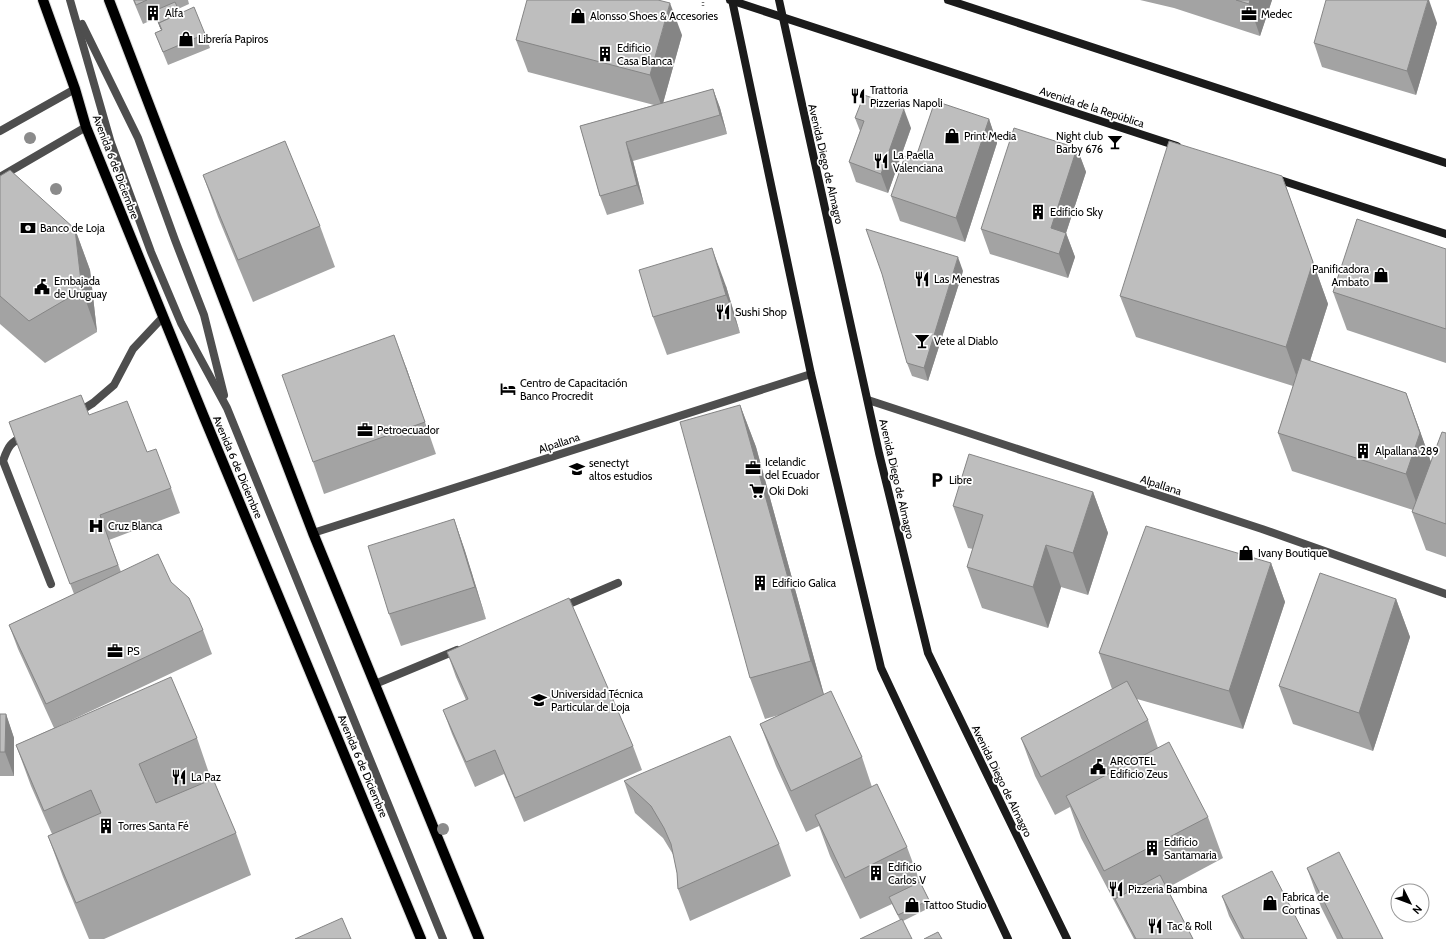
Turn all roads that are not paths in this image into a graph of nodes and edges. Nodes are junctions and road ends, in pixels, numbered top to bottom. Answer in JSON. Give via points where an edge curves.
{"nodes":[{"id":1,"x":43,"y":0,"type":"edge"},
{"id":2,"x":109,"y":0,"type":"edge"},
{"id":3,"x":731,"y":0,"type":"edge"},
{"id":4,"x":779,"y":0,"type":"edge"},
{"id":5,"x":948,"y":0,"type":"edge"},
{"id":6,"x":71,"y":3,"type":"edge"},
{"id":7,"x":782,"y":17,"type":"junction"},
{"id":8,"x":75,"y":89,"type":"junction"},
{"id":9,"x":86,"y":127,"type":"junction"},
{"id":10,"x":0,"y":131,"type":"edge"},
{"id":11,"x":1182,"y":148,"type":"edge"},
{"id":12,"x":1446,"y":163,"type":"edge"},
{"id":13,"x":1265,"y":175,"type":"edge"},
{"id":14,"x":0,"y":178,"type":"edge"},
{"id":15,"x":1446,"y":234,"type":"edge"},
{"id":16,"x":163,"y":317,"type":"junction"},
{"id":17,"x":811,"y":374,"type":"junction"},
{"id":18,"x":868,"y":400,"type":"junction"},
{"id":19,"x":227,"y":408,"type":"junction"},
{"id":20,"x":71,"y":416,"type":"edge"},
{"id":21,"x":29,"y":434,"type":"edge"},
{"id":22,"x":313,"y":533,"type":"junction"},
{"id":23,"x":618,"y":583,"type":"dead end"},
{"id":24,"x":51,"y":584,"type":"dead end"},
{"id":25,"x":1446,"y":594,"type":"edge"},
{"id":26,"x":552,"y":611,"type":"edge"},
{"id":27,"x":464,"y":648,"type":"edge"},
{"id":28,"x":375,"y":684,"type":"junction"},
{"id":29,"x":421,"y":939,"type":"edge"},
{"id":30,"x":443,"y":939,"type":"edge"},
{"id":31,"x":479,"y":939,"type":"edge"},
{"id":32,"x":1008,"y":939,"type":"edge"},
{"id":33,"x":1067,"y":939,"type":"edge"}],
"edges":[{"from":1,"to":8,"type":"main road","name":"Avenida 6 de Diciembre"},
{"from":2,"to":22,"type":"main road"},
{"from":3,"to":7,"type":"main road","name":"Avenida de la República"},
{"from":3,"to":17,"type":"main road"},
{"from":4,"to":7,"type":"main road","name":"Avenida Diego de Almagro"},
{"from":5,"to":12,"type":"main road"},
{"from":6,"to":19,"type":"street","via":[[111,142],[151,252],[181,323]]},
{"from":6,"to":19,"type":"street","via":[[138,138],[204,315]]},
{"from":7,"to":11,"type":"main road","name":"Avenida de la República"},
{"from":7,"to":18,"type":"main road","name":"Avenida Diego de Almagro"},
{"from":8,"to":9,"type":"main road","name":"Avenida 6 de Diciembre"},
{"from":8,"to":10,"type":"street"},
{"from":9,"to":14,"type":"street"},
{"from":9,"to":16,"type":"main road","name":"Avenida 6 de Diciembre"},
{"from":13,"to":15,"type":"main road"},
{"from":16,"to":20,"type":"street","via":[[133,349],[114,385]]},
{"from":16,"to":29,"type":"main road","name":"Avenida 6 de Diciembre"},
{"from":17,"to":22,"type":"street","name":"Alpallana"},
{"from":17,"to":32,"type":"main road","via":[[882,668]]},
{"from":18,"to":25,"type":"street","name":"Alpallana","via":[[1262,529]]},
{"from":18,"to":33,"type":"main road","name":"Avenida Diego de Almagro","via":[[880,460],[928,653]]},
{"from":19,"to":30,"type":"street"},
{"from":21,"to":24,"type":"street","via":[[15,440],[7,448],[3,460]]},
{"from":22,"to":28,"type":"main road"},
{"from":23,"to":26,"type":"street"},
{"from":27,"to":28,"type":"street"},
{"from":28,"to":31,"type":"main road"}]}
